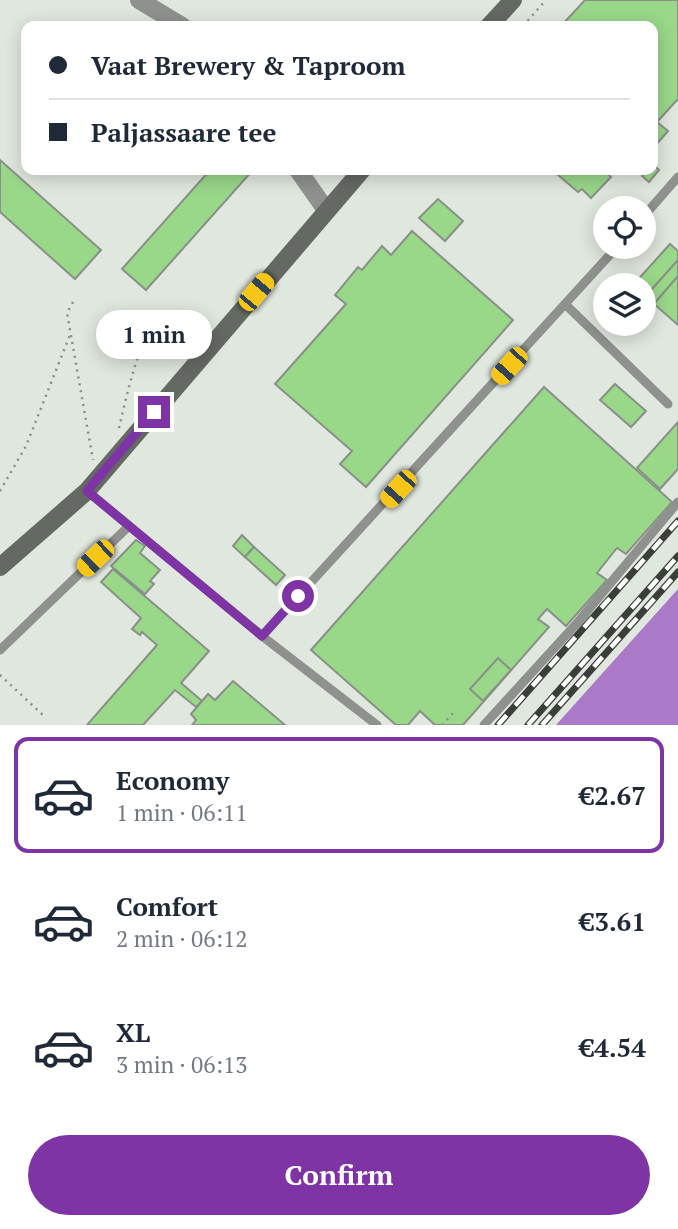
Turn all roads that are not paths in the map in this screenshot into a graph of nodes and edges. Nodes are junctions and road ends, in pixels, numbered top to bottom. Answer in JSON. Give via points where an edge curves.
{"nodes":[{"id":1,"x":139,"y":0,"type":"edge"},
{"id":2,"x":513,"y":0,"type":"edge"},
{"id":3,"x":159,"y":5,"type":"edge"},
{"id":4,"x":177,"y":21,"type":"edge"},
{"id":5,"x":494,"y":21,"type":"edge"},
{"id":6,"x":302,"y":175,"type":"edge"},
{"id":7,"x":358,"y":175,"type":"edge"},
{"id":8,"x":678,"y":177,"type":"edge"},
{"id":9,"x":656,"y":202,"type":"edge"},
{"id":10,"x":326,"y":210,"type":"junction"},
{"id":11,"x":606,"y":259,"type":"edge"},
{"id":12,"x":565,"y":304,"type":"junction"},
{"id":13,"x":668,"y":404,"type":"dead end"},
{"id":14,"x":87,"y":491,"type":"junction"},
{"id":15,"x":678,"y":502,"type":"edge"},
{"id":16,"x":129,"y":526,"type":"junction"},
{"id":17,"x":0,"y":567,"type":"edge"},
{"id":18,"x":262,"y":636,"type":"junction"},
{"id":19,"x":0,"y":650,"type":"edge"},
{"id":20,"x":377,"y":725,"type":"edge"},
{"id":21,"x":484,"y":725,"type":"edge"}],
"edges":[{"from":1,"to":3,"type":"street"},
{"from":2,"to":5,"type":"street"},
{"from":3,"to":4,"type":"street"},
{"from":6,"to":10,"type":"street"},
{"from":7,"to":10,"type":"street"},
{"from":8,"to":9,"type":"lane"},
{"from":10,"to":14,"type":"street"},
{"from":11,"to":12,"type":"lane"},
{"from":12,"to":13,"type":"lane"},
{"from":12,"to":18,"type":"lane"},
{"from":14,"to":16,"type":"lane"},
{"from":14,"to":17,"type":"street"},
{"from":15,"to":21,"type":"lane"},
{"from":16,"to":18,"type":"lane"},
{"from":16,"to":19,"type":"lane"},
{"from":18,"to":20,"type":"lane"}]}
